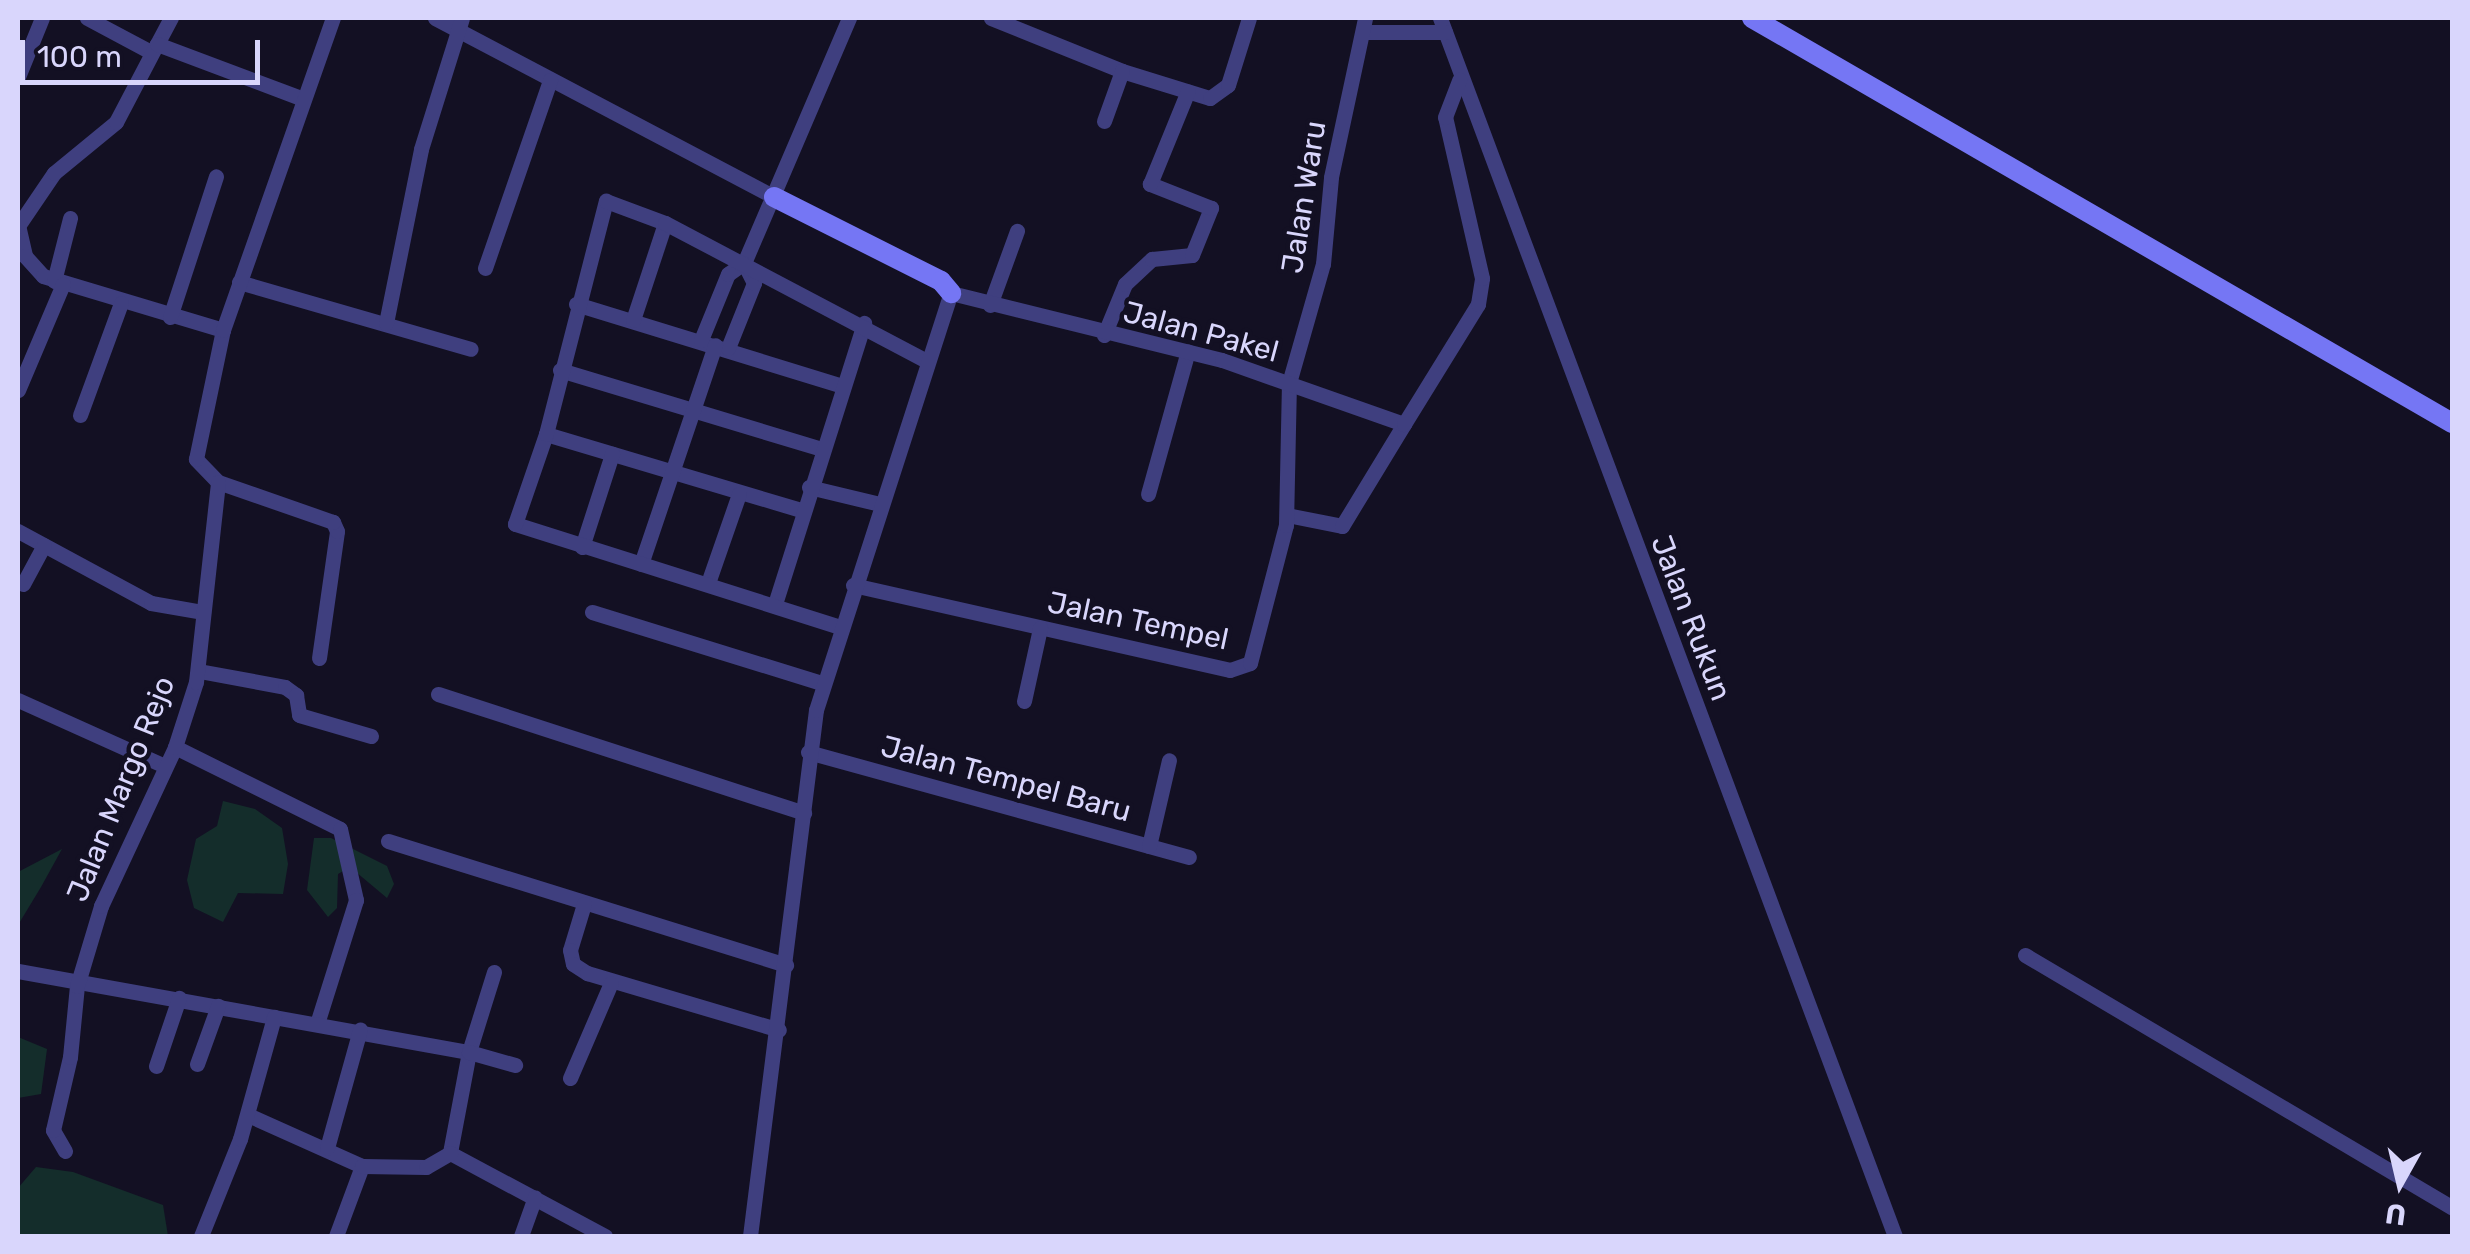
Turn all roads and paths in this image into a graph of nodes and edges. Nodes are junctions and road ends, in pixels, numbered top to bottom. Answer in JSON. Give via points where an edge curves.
{"nodes":[{"id":1,"x":42,"y":18,"type":"edge"},
{"id":2,"x":87,"y":18,"type":"edge"},
{"id":3,"x":171,"y":18,"type":"edge"},
{"id":4,"x":333,"y":18,"type":"edge"},
{"id":5,"x":435,"y":18,"type":"edge"},
{"id":6,"x":849,"y":18,"type":"edge"},
{"id":7,"x":991,"y":18,"type":"edge"},
{"id":8,"x":1248,"y":18,"type":"edge"},
{"id":9,"x":1752,"y":18,"type":"edge"},
{"id":10,"x":459,"y":23,"type":"edge"},
{"id":11,"x":1366,"y":25,"type":"edge"},
{"id":12,"x":1442,"y":25,"type":"edge"},
{"id":13,"x":154,"y":48,"type":"junction"},
{"id":14,"x":1122,"y":71,"type":"junction"},
{"id":15,"x":18,"y":78,"type":"edge"},
{"id":16,"x":550,"y":80,"type":"junction"},
{"id":17,"x":1458,"y":80,"type":"junction"},
{"id":18,"x":1188,"y":91,"type":"junction"},
{"id":19,"x":303,"y":99,"type":"junction"},
{"id":20,"x":1104,"y":120,"type":"dead end"},
{"id":21,"x":216,"y":176,"type":"dead end"},
{"id":22,"x":774,"y":198,"type":"junction"},
{"id":23,"x":70,"y":218,"type":"dead end"},
{"id":24,"x":665,"y":223,"type":"junction"},
{"id":25,"x":18,"y":226,"type":"edge"},
{"id":26,"x":1017,"y":232,"type":"dead end"},
{"id":27,"x":744,"y":263,"type":"junction"},
{"id":28,"x":485,"y":268,"type":"dead end"},
{"id":29,"x":239,"y":282,"type":"junction"},
{"id":30,"x":58,"y":283,"type":"junction"},
{"id":31,"x":952,"y":293,"type":"junction"},
{"id":32,"x":121,"y":303,"type":"junction"},
{"id":33,"x":576,"y":304,"type":"junction"},
{"id":34,"x":990,"y":305,"type":"junction"},
{"id":35,"x":170,"y":317,"type":"junction"},
{"id":36,"x":634,"y":320,"type":"junction"},
{"id":37,"x":386,"y":323,"type":"junction"},
{"id":38,"x":864,"y":323,"type":"junction"},
{"id":39,"x":223,"y":330,"type":"junction"},
{"id":40,"x":1102,"y":334,"type":"junction"},
{"id":41,"x":715,"y":344,"type":"junction"},
{"id":42,"x":471,"y":349,"type":"dead end"},
{"id":43,"x":1188,"y":352,"type":"junction"},
{"id":44,"x":927,"y":361,"type":"junction"},
{"id":45,"x":560,"y":370,"type":"junction"},
{"id":46,"x":1289,"y":383,"type":"junction"},
{"id":47,"x":840,"y":385,"type":"junction"},
{"id":48,"x":18,"y":390,"type":"edge"},
{"id":49,"x":692,"y":412,"type":"junction"},
{"id":50,"x":80,"y":415,"type":"dead end"},
{"id":51,"x":1404,"y":424,"type":"junction"},
{"id":52,"x":2452,"y":424,"type":"edge"},
{"id":53,"x":546,"y":434,"type":"junction"},
{"id":54,"x":822,"y":449,"type":"junction"},
{"id":55,"x":612,"y":454,"type":"junction"},
{"id":56,"x":674,"y":472,"type":"junction"},
{"id":57,"x":218,"y":482,"type":"junction"},
{"id":58,"x":809,"y":486,"type":"junction"},
{"id":59,"x":739,"y":494,"type":"junction"},
{"id":60,"x":1148,"y":494,"type":"dead end"},
{"id":61,"x":880,"y":504,"type":"junction"},
{"id":62,"x":801,"y":510,"type":"junction"},
{"id":63,"x":1287,"y":515,"type":"junction"},
{"id":64,"x":18,"y":531,"type":"edge"},
{"id":65,"x":44,"y":545,"type":"junction"},
{"id":66,"x":582,"y":546,"type":"junction"},
{"id":67,"x":641,"y":564,"type":"junction"},
{"id":68,"x":708,"y":583,"type":"junction"},
{"id":69,"x":23,"y":584,"type":"dead end"},
{"id":70,"x":853,"y":585,"type":"junction"},
{"id":71,"x":775,"y":604,"type":"junction"},
{"id":72,"x":202,"y":612,"type":"junction"},
{"id":73,"x":592,"y":612,"type":"dead end"},
{"id":74,"x":840,"y":627,"type":"junction"},
{"id":75,"x":1040,"y":628,"type":"junction"},
{"id":76,"x":319,"y":658,"type":"dead end"},
{"id":77,"x":199,"y":671,"type":"junction"},
{"id":78,"x":822,"y":683,"type":"junction"},
{"id":79,"x":438,"y":694,"type":"dead end"},
{"id":80,"x":18,"y":700,"type":"edge"},
{"id":81,"x":1024,"y":701,"type":"dead end"},
{"id":82,"x":371,"y":736,"type":"dead end"},
{"id":83,"x":175,"y":747,"type":"junction"},
{"id":84,"x":808,"y":752,"type":"junction"},
{"id":85,"x":1169,"y":760,"type":"dead end"},
{"id":86,"x":165,"y":766,"type":"junction"},
{"id":87,"x":804,"y":812,"type":"junction"},
{"id":88,"x":388,"y":841,"type":"dead end"},
{"id":89,"x":1150,"y":846,"type":"junction"},
{"id":90,"x":1190,"y":857,"type":"dead end"},
{"id":91,"x":584,"y":904,"type":"junction"},
{"id":92,"x":2025,"y":955,"type":"dead end"},
{"id":93,"x":786,"y":965,"type":"junction"},
{"id":94,"x":18,"y":971,"type":"edge"},
{"id":95,"x":494,"y":972,"type":"dead end"},
{"id":96,"x":611,"y":983,"type":"junction"},
{"id":97,"x":77,"y":986,"type":"junction"},
{"id":98,"x":178,"y":998,"type":"junction"},
{"id":99,"x":218,"y":1006,"type":"junction"},
{"id":100,"x":274,"y":1017,"type":"junction"},
{"id":101,"x":317,"y":1024,"type":"junction"},
{"id":102,"x":360,"y":1030,"type":"junction"},
{"id":103,"x":780,"y":1030,"type":"junction"},
{"id":104,"x":469,"y":1052,"type":"junction"},
{"id":105,"x":197,"y":1064,"type":"dead end"},
{"id":106,"x":516,"y":1065,"type":"dead end"},
{"id":107,"x":156,"y":1066,"type":"dead end"},
{"id":108,"x":570,"y":1078,"type":"dead end"},
{"id":109,"x":248,"y":1115,"type":"junction"},
{"id":110,"x":327,"y":1148,"type":"junction"},
{"id":111,"x":65,"y":1151,"type":"dead end"},
{"id":112,"x":450,"y":1152,"type":"junction"},
{"id":113,"x":362,"y":1166,"type":"junction"},
{"id":114,"x":535,"y":1197,"type":"junction"},
{"id":115,"x":2452,"y":1208,"type":"edge"},
{"id":116,"x":201,"y":1236,"type":"edge"},
{"id":117,"x":336,"y":1236,"type":"edge"},
{"id":118,"x":521,"y":1236,"type":"edge"},
{"id":119,"x":604,"y":1236,"type":"edge"},
{"id":120,"x":750,"y":1236,"type":"edge"},
{"id":121,"x":1894,"y":1236,"type":"edge"}],
"edges":[{"from":1,"to":15,"type":"street"},
{"from":2,"to":13,"type":"street"},
{"from":3,"to":13,"type":"street"},
{"from":4,"to":19,"type":"street"},
{"from":5,"to":10,"type":"street"},
{"from":6,"to":22,"type":"street"},
{"from":7,"to":14,"type":"street"},
{"from":8,"to":18,"type":"street","via":[[1219,96]]},
{"from":9,"to":52,"type":"main road"},
{"from":10,"to":16,"type":"street"},
{"from":10,"to":37,"type":"street","via":[[420,150]]},
{"from":11,"to":12,"type":"street"},
{"from":11,"to":46,"type":"street","name":"Jalan Waru","via":[[1336,148],[1323,264]]},
{"from":12,"to":17,"type":"street","name":"Jalan Rukun"},
{"from":13,"to":19,"type":"street"},
{"from":13,"to":25,"type":"street","via":[[116,122],[54,173]]},
{"from":14,"to":18,"type":"street"},
{"from":14,"to":20,"type":"street"},
{"from":16,"to":22,"type":"street"},
{"from":16,"to":28,"type":"street"},
{"from":17,"to":51,"type":"street","via":[[1445,117],[1482,278],[1478,304]]},
{"from":17,"to":121,"type":"street","name":"Jalan Rukun"},
{"from":18,"to":40,"type":"street","via":[[1150,184],[1211,208],[1192,255],[1152,258],[1124,284]]},
{"from":19,"to":29,"type":"street"},
{"from":21,"to":35,"type":"street"},
{"from":22,"to":27,"type":"street"},
{"from":22,"to":31,"type":"main road"},
{"from":23,"to":30,"type":"street"},
{"from":24,"to":27,"type":"street"},
{"from":24,"to":33,"type":"street","via":[[606,201]]},
{"from":24,"to":36,"type":"street"},
{"from":25,"to":30,"type":"street","via":[[29,264]]},
{"from":26,"to":34,"type":"street"},
{"from":27,"to":38,"type":"street"},
{"from":27,"to":41,"type":"street","via":[[728,274]]},
{"from":27,"to":41,"type":"street","via":[[754,282]]},
{"from":29,"to":37,"type":"street"},
{"from":29,"to":39,"type":"street"},
{"from":30,"to":32,"type":"street"},
{"from":30,"to":48,"type":"street"},
{"from":31,"to":34,"type":"street","name":"Jalan Pakel"},
{"from":31,"to":44,"type":"street"},
{"from":32,"to":35,"type":"street"},
{"from":32,"to":50,"type":"street"},
{"from":33,"to":36,"type":"street"},
{"from":33,"to":45,"type":"street"},
{"from":34,"to":40,"type":"street","name":"Jalan Pakel"},
{"from":35,"to":39,"type":"street"},
{"from":36,"to":41,"type":"street"},
{"from":37,"to":42,"type":"street"},
{"from":38,"to":44,"type":"street"},
{"from":38,"to":47,"type":"street"},
{"from":39,"to":57,"type":"street","via":[[196,459]]},
{"from":40,"to":43,"type":"street","name":"Jalan Pakel"},
{"from":41,"to":47,"type":"street"},
{"from":41,"to":49,"type":"street"},
{"from":43,"to":46,"type":"street","name":"Jalan Pakel"},
{"from":43,"to":60,"type":"street"},
{"from":44,"to":61,"type":"street"},
{"from":45,"to":49,"type":"street"},
{"from":45,"to":53,"type":"street"},
{"from":46,"to":51,"type":"street","name":"Jalan Pakel"},
{"from":46,"to":63,"type":"street","name":"Jalan Tempel"},
{"from":47,"to":54,"type":"street"},
{"from":49,"to":54,"type":"street"},
{"from":49,"to":56,"type":"street"},
{"from":51,"to":63,"type":"street","via":[[1342,526]]},
{"from":53,"to":55,"type":"street"},
{"from":53,"to":66,"type":"street","via":[[515,524]]},
{"from":54,"to":58,"type":"street"},
{"from":55,"to":56,"type":"street"},
{"from":55,"to":66,"type":"street"},
{"from":56,"to":59,"type":"street"},
{"from":56,"to":67,"type":"street"},
{"from":57,"to":72,"type":"street","name":"Jalan Margo Rejo"},
{"from":57,"to":76,"type":"street","via":[[333,522],[338,530]]},
{"from":58,"to":61,"type":"street"},
{"from":58,"to":62,"type":"street"},
{"from":59,"to":62,"type":"street"},
{"from":59,"to":68,"type":"street"},
{"from":61,"to":70,"type":"street"},
{"from":62,"to":71,"type":"street"},
{"from":63,"to":75,"type":"street","name":"Jalan Tempel","via":[[1256,650],[1242,669]]},
{"from":64,"to":65,"type":"street"},
{"from":65,"to":69,"type":"street"},
{"from":65,"to":72,"type":"street","via":[[152,604]]},
{"from":66,"to":67,"type":"street"},
{"from":67,"to":68,"type":"street"},
{"from":68,"to":71,"type":"street"},
{"from":70,"to":74,"type":"street"},
{"from":70,"to":75,"type":"street","name":"Jalan Tempel"},
{"from":71,"to":74,"type":"street"},
{"from":72,"to":77,"type":"street","name":"Jalan Margo Rejo"},
{"from":73,"to":78,"type":"street"},
{"from":74,"to":78,"type":"street"},
{"from":75,"to":81,"type":"street"},
{"from":77,"to":82,"type":"street","via":[[285,687],[296,695],[299,715]]},
{"from":77,"to":83,"type":"street","name":"Jalan Margo Rejo"},
{"from":78,"to":84,"type":"street"},
{"from":79,"to":87,"type":"street"},
{"from":80,"to":86,"type":"street"},
{"from":83,"to":86,"type":"street","name":"Jalan Margo Rejo"},
{"from":83,"to":101,"type":"street","via":[[340,830],[356,900]]},
{"from":84,"to":87,"type":"street"},
{"from":84,"to":89,"type":"street","name":"Jalan Tempel Baru"},
{"from":85,"to":89,"type":"street"},
{"from":86,"to":97,"type":"street","name":"Jalan Margo Rejo","via":[[106,892]]},
{"from":87,"to":93,"type":"street"},
{"from":88,"to":91,"type":"street"},
{"from":89,"to":90,"type":"street","name":"Jalan Tempel Baru"},
{"from":91,"to":93,"type":"street","via":[[598,902]]},
{"from":91,"to":96,"type":"street","via":[[572,935],[573,964]]},
{"from":92,"to":115,"type":"street"},
{"from":93,"to":103,"type":"street"},
{"from":94,"to":97,"type":"street"},
{"from":95,"to":104,"type":"street"},
{"from":96,"to":103,"type":"street"},
{"from":96,"to":108,"type":"street"},
{"from":97,"to":98,"type":"street"},
{"from":97,"to":111,"type":"street","name":"Jalan Margo Rejo","via":[[53,1130]]},
{"from":98,"to":99,"type":"street"},
{"from":98,"to":107,"type":"street"},
{"from":99,"to":100,"type":"street"},
{"from":99,"to":105,"type":"street"},
{"from":100,"to":101,"type":"street"},
{"from":100,"to":109,"type":"street"},
{"from":101,"to":102,"type":"street"},
{"from":102,"to":104,"type":"street"},
{"from":102,"to":110,"type":"street"},
{"from":103,"to":120,"type":"street"},
{"from":104,"to":106,"type":"street"},
{"from":104,"to":112,"type":"street"},
{"from":109,"to":110,"type":"street"},
{"from":109,"to":116,"type":"street"},
{"from":110,"to":113,"type":"street"},
{"from":112,"to":113,"type":"street","via":[[426,1167]]},
{"from":112,"to":114,"type":"street"},
{"from":113,"to":117,"type":"street"},
{"from":114,"to":118,"type":"street"},
{"from":114,"to":119,"type":"street"}]}
